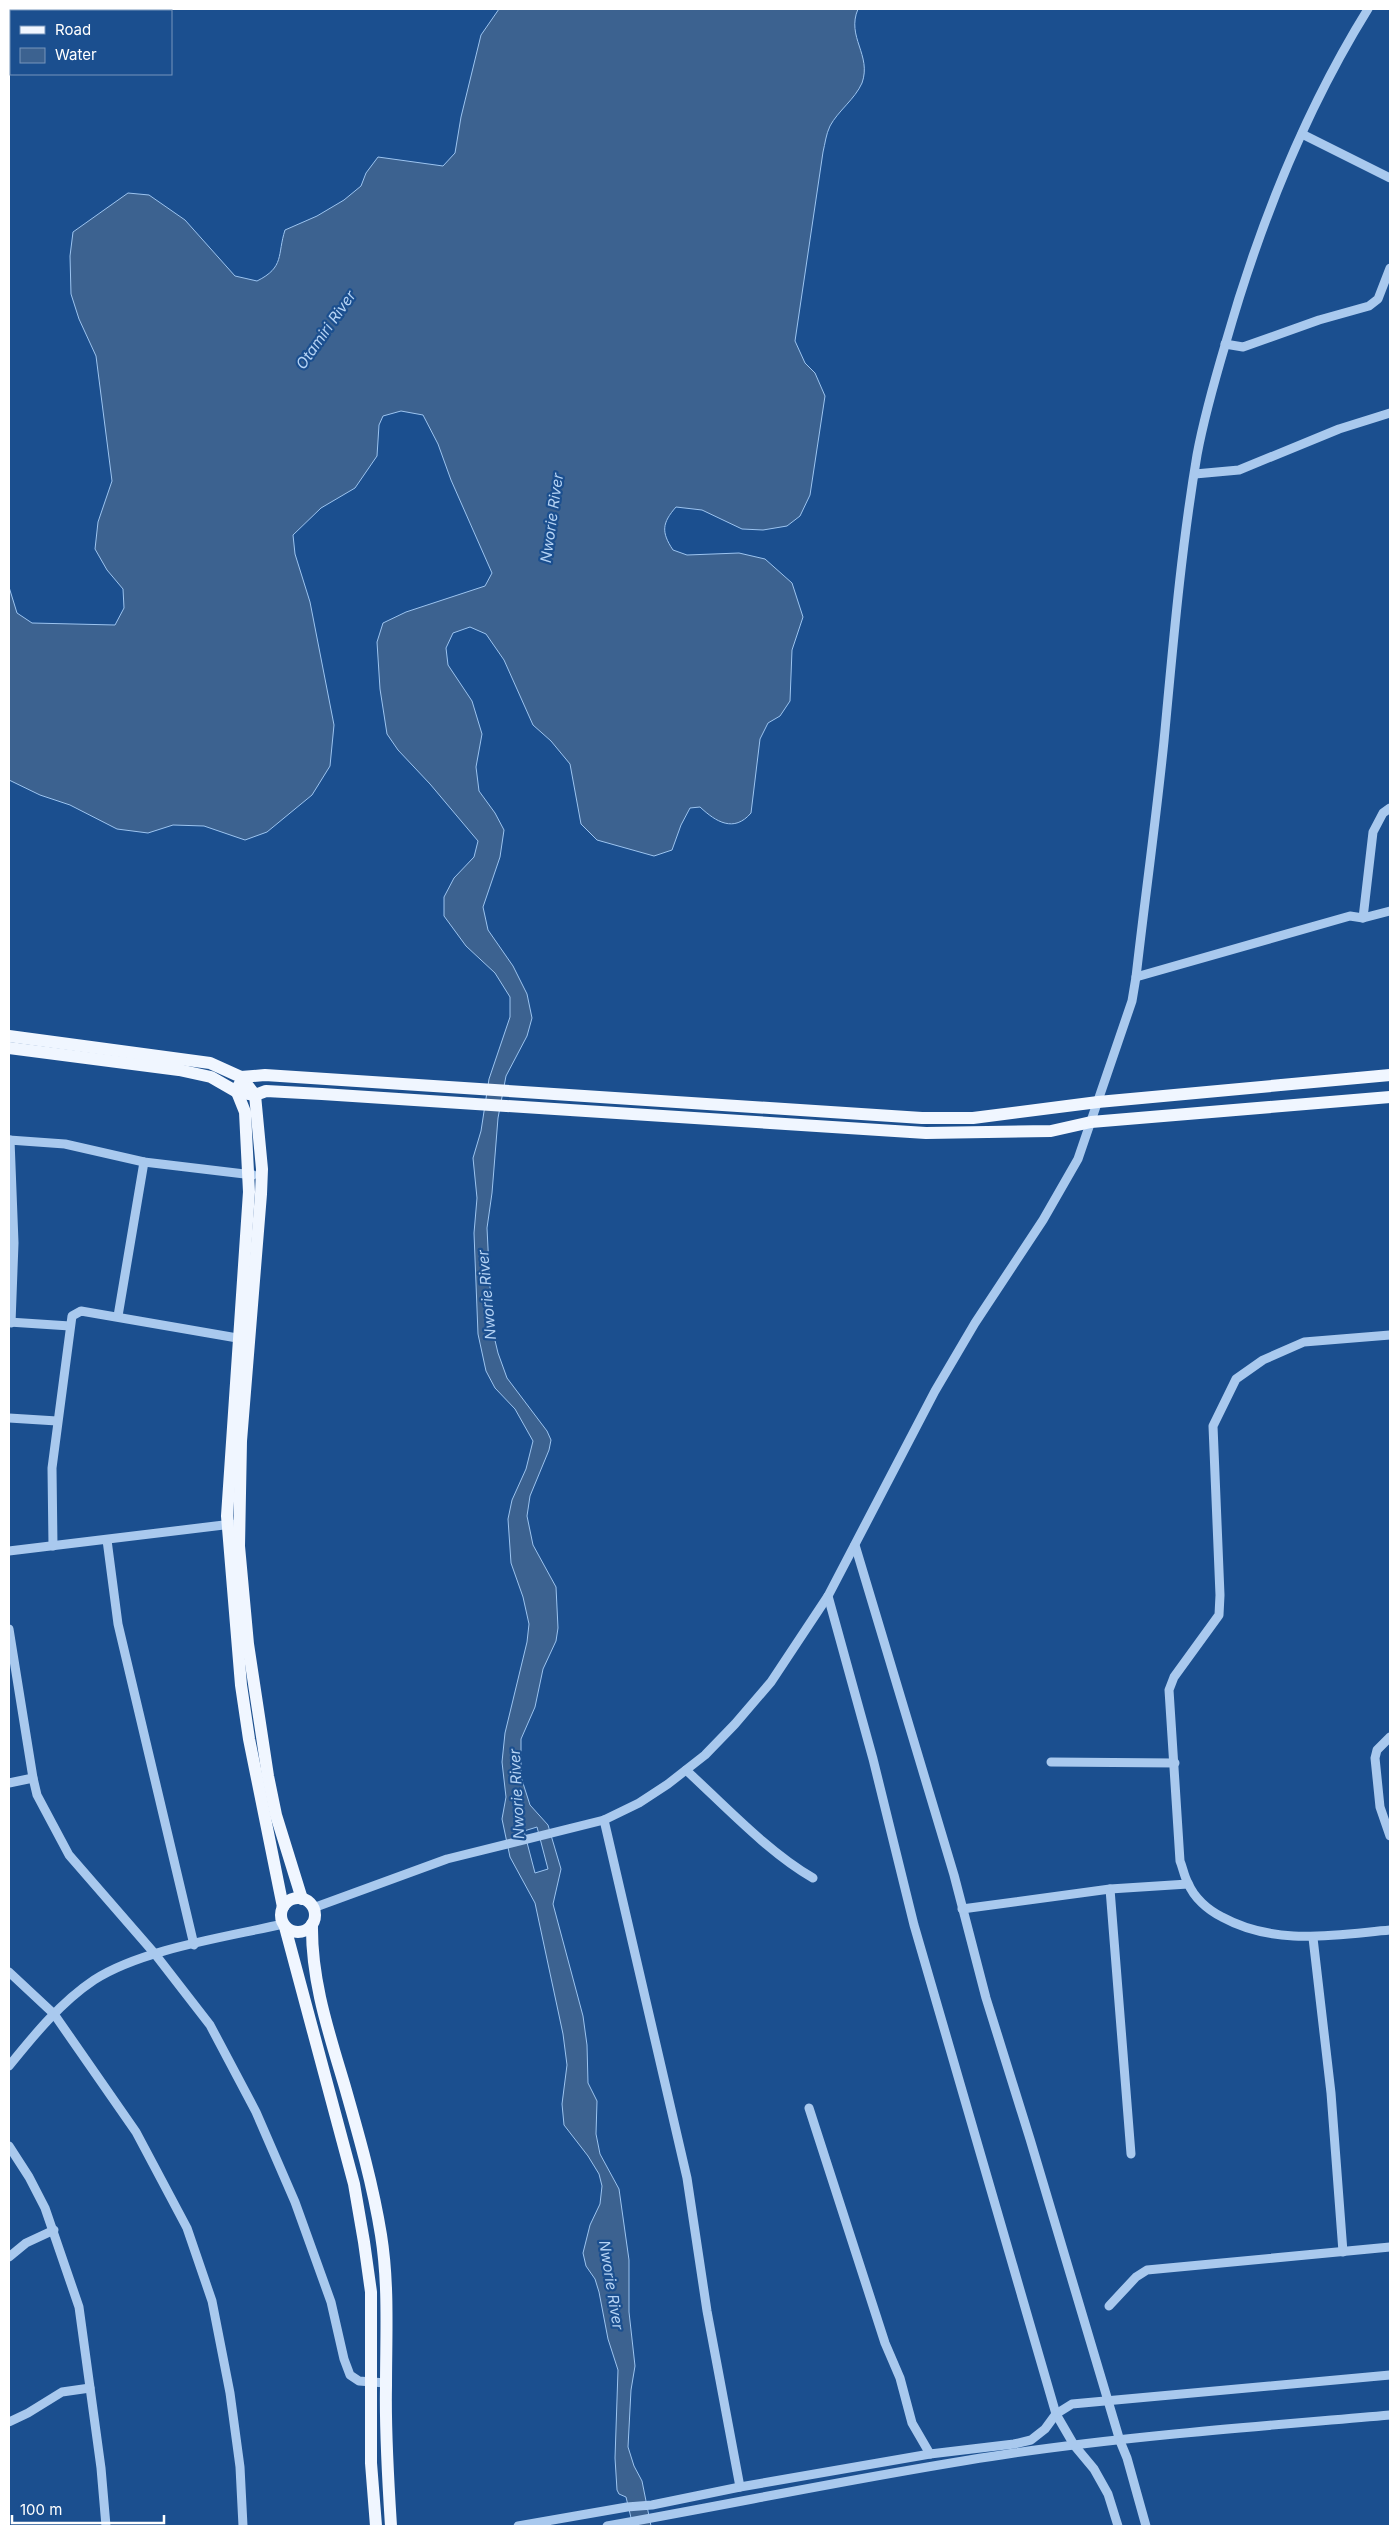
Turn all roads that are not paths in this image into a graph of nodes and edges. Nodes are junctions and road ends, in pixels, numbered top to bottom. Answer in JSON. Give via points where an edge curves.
{"nodes":[{"id":1,"x":1368,"y":9,"type":"edge"},
{"id":2,"x":1302,"y":134,"type":"junction"},
{"id":3,"x":1390,"y":178,"type":"edge"},
{"id":4,"x":1390,"y":268,"type":"edge"},
{"id":5,"x":1225,"y":344,"type":"junction"},
{"id":6,"x":1390,"y":413,"type":"edge"},
{"id":7,"x":1195,"y":474,"type":"junction"},
{"id":8,"x":1390,"y":808,"type":"edge"},
{"id":9,"x":1390,"y":911,"type":"edge"},
{"id":10,"x":1363,"y":918,"type":"junction"},
{"id":11,"x":1136,"y":977,"type":"junction"},
{"id":12,"x":9,"y":1036,"type":"edge"},
{"id":13,"x":9,"y":1048,"type":"edge"},
{"id":14,"x":1390,"y":1076,"type":"edge"},
{"id":15,"x":241,"y":1078,"type":"junction"},
{"id":16,"x":237,"y":1092,"type":"junction"},
{"id":17,"x":255,"y":1095,"type":"junction"},
{"id":18,"x":1390,"y":1098,"type":"edge"},
{"id":19,"x":1098,"y":1102,"type":"junction"},
{"id":20,"x":1091,"y":1122,"type":"junction"},
{"id":21,"x":10,"y":1140,"type":"edge"},
{"id":22,"x":144,"y":1162,"type":"junction"},
{"id":23,"x":256,"y":1175,"type":"junction"},
{"id":24,"x":118,"y":1316,"type":"junction"},
{"id":25,"x":10,"y":1322,"type":"edge"},
{"id":26,"x":70,"y":1326,"type":"junction"},
{"id":27,"x":1390,"y":1335,"type":"edge"},
{"id":28,"x":244,"y":1339,"type":"junction"},
{"id":29,"x":9,"y":1418,"type":"edge"},
{"id":30,"x":57,"y":1421,"type":"junction"},
{"id":31,"x":233,"y":1525,"type":"junction"},
{"id":32,"x":107,"y":1540,"type":"junction"},
{"id":33,"x":53,"y":1546,"type":"junction"},
{"id":34,"x":855,"y":1546,"type":"junction"},
{"id":35,"x":9,"y":1551,"type":"edge"},
{"id":36,"x":828,"y":1596,"type":"junction"},
{"id":37,"x":9,"y":1629,"type":"edge"},
{"id":38,"x":1390,"y":1737,"type":"edge"},
{"id":39,"x":1051,"y":1762,"type":"dead end"},
{"id":40,"x":1175,"y":1763,"type":"junction"},
{"id":41,"x":686,"y":1770,"type":"junction"},
{"id":42,"x":33,"y":1778,"type":"junction"},
{"id":43,"x":9,"y":1783,"type":"edge"},
{"id":44,"x":604,"y":1820,"type":"junction"},
{"id":45,"x":1390,"y":1836,"type":"edge"},
{"id":46,"x":813,"y":1878,"type":"dead end"},
{"id":47,"x":1188,"y":1884,"type":"junction"},
{"id":48,"x":1110,"y":1889,"type":"junction"},
{"id":49,"x":302,"y":1899,"type":"junction"},
{"id":50,"x":283,"y":1907,"type":"junction"},
{"id":51,"x":313,"y":1908,"type":"junction"},
{"id":52,"x":962,"y":1909,"type":"junction"},
{"id":53,"x":312,"y":1924,"type":"junction"},
{"id":54,"x":284,"y":1925,"type":"junction"},
{"id":55,"x":1390,"y":1930,"type":"edge"},
{"id":56,"x":1313,"y":1938,"type":"junction"},
{"id":57,"x":194,"y":1945,"type":"junction"},
{"id":58,"x":155,"y":1954,"type":"junction"},
{"id":59,"x":9,"y":1972,"type":"edge"},
{"id":60,"x":54,"y":2014,"type":"junction"},
{"id":61,"x":9,"y":2066,"type":"edge"},
{"id":62,"x":809,"y":2108,"type":"dead end"},
{"id":63,"x":9,"y":2146,"type":"edge"},
{"id":64,"x":1131,"y":2154,"type":"dead end"},
{"id":65,"x":54,"y":2230,"type":"junction"},
{"id":66,"x":1390,"y":2247,"type":"edge"},
{"id":67,"x":1343,"y":2252,"type":"junction"},
{"id":68,"x":9,"y":2256,"type":"edge"},
{"id":69,"x":1110,"y":2306,"type":"dead end"},
{"id":70,"x":1390,"y":2375,"type":"edge"},
{"id":71,"x":386,"y":2383,"type":"junction"},
{"id":72,"x":370,"y":2384,"type":"junction"},
{"id":73,"x":90,"y":2388,"type":"junction"},
{"id":74,"x":1107,"y":2400,"type":"junction"},
{"id":75,"x":1056,"y":2414,"type":"junction"},
{"id":76,"x":1390,"y":2415,"type":"edge"},
{"id":77,"x":9,"y":2422,"type":"edge"},
{"id":78,"x":1120,"y":2441,"type":"junction"},
{"id":79,"x":1074,"y":2445,"type":"junction"},
{"id":80,"x":930,"y":2454,"type":"junction"},
{"id":81,"x":740,"y":2487,"type":"junction"},
{"id":82,"x":106,"y":2526,"type":"edge"},
{"id":83,"x":243,"y":2526,"type":"edge"},
{"id":84,"x":376,"y":2526,"type":"edge"},
{"id":85,"x":391,"y":2526,"type":"edge"},
{"id":86,"x":518,"y":2526,"type":"edge"},
{"id":87,"x":607,"y":2526,"type":"edge"},
{"id":88,"x":1118,"y":2526,"type":"edge"},
{"id":89,"x":1146,"y":2526,"type":"edge"}],
"edges":[{"from":1,"to":2,"type":"street","via":[[1326,80]]},
{"from":2,"to":3,"type":"street"},
{"from":2,"to":5,"type":"street","via":[[1270,208]]},
{"from":4,"to":5,"type":"street","via":[[1378,299],[1369,306],[1243,347]]},
{"from":5,"to":7,"type":"street"},
{"from":6,"to":7,"type":"street","via":[[1339,429],[1239,470]]},
{"from":7,"to":11,"type":"street","via":[[1178,588]]},
{"from":8,"to":10,"type":"street","via":[[1383,813],[1373,832]]},
{"from":9,"to":10,"type":"street"},
{"from":10,"to":11,"type":"street","via":[[1350,916]]},
{"from":11,"to":19,"type":"street","via":[[1132,1001]]},
{"from":12,"to":15,"type":"main road","via":[[210,1063]]},
{"from":13,"to":16,"type":"main road","via":[[179,1070],[211,1077]]},
{"from":14,"to":19,"type":"main road"},
{"from":15,"to":16,"type":"main road"},
{"from":15,"to":17,"type":"main road"},
{"from":15,"to":19,"type":"main road","via":[[265,1075],[922,1118],[973,1118]]},
{"from":16,"to":17,"type":"main road"},
{"from":16,"to":23,"type":"main road","via":[[245,1112]]},
{"from":17,"to":20,"type":"main road","via":[[266,1091],[926,1133],[1051,1131]]},
{"from":17,"to":23,"type":"main road"},
{"from":18,"to":20,"type":"main road"},
{"from":19,"to":20,"type":"street"},
{"from":20,"to":34,"type":"street","via":[[1078,1159],[935,1391]]},
{"from":21,"to":22,"type":"street","via":[[65,1144]]},
{"from":21,"to":25,"type":"street","via":[[14,1242]]},
{"from":22,"to":23,"type":"street"},
{"from":22,"to":24,"type":"street"},
{"from":23,"to":28,"type":"main road"},
{"from":24,"to":26,"type":"street","via":[[81,1311],[72,1316]]},
{"from":24,"to":28,"type":"street"},
{"from":25,"to":26,"type":"street"},
{"from":26,"to":30,"type":"street"},
{"from":27,"to":40,"type":"street","via":[[1304,1342],[1263,1360],[1236,1379],[1213,1426],[1220,1595],[1218,1615],[1174,1677],[1169,1690]]},
{"from":28,"to":31,"type":"main road","via":[[241,1441]]},
{"from":29,"to":30,"type":"street"},
{"from":30,"to":33,"type":"street","via":[[50,1487]]},
{"from":31,"to":32,"type":"street"},
{"from":31,"to":49,"type":"main road","via":[[268,1776],[276,1815]]},
{"from":31,"to":50,"type":"main road","via":[[241,1685],[248,1739]]},
{"from":32,"to":33,"type":"street"},
{"from":32,"to":57,"type":"street","via":[[118,1624]]},
{"from":33,"to":35,"type":"street"},
{"from":34,"to":36,"type":"street"},
{"from":34,"to":52,"type":"street"},
{"from":36,"to":41,"type":"street","via":[[771,1682],[735,1724]]},
{"from":36,"to":75,"type":"street","via":[[873,1758],[914,1926]]},
{"from":37,"to":42,"type":"street"},
{"from":38,"to":45,"type":"street","via":[[1377,1750],[1376,1758],[1380,1807]]},
{"from":39,"to":40,"type":"street"},
{"from":40,"to":47,"type":"street","via":[[1180,1861]]},
{"from":41,"to":44,"type":"street","via":[[639,1803]]},
{"from":41,"to":46,"type":"street","via":[[773,1849]]},
{"from":42,"to":43,"type":"street"},
{"from":42,"to":58,"type":"street","via":[[37,1795],[70,1855]]},
{"from":44,"to":51,"type":"street","via":[[447,1859]]},
{"from":44,"to":81,"type":"street","via":[[687,2178],[707,2311]]},
{"from":47,"to":48,"type":"street"},
{"from":47,"to":56,"type":"street","via":[[1201,1902],[1236,1925],[1264,1934]]},
{"from":48,"to":52,"type":"street"},
{"from":48,"to":64,"type":"street"},
{"from":49,"to":50,"type":"main road","via":[[291,1900]]},
{"from":49,"to":51,"type":"main road"},
{"from":50,"to":54,"type":"main road"},
{"from":51,"to":53,"type":"main road"},
{"from":52,"to":74,"type":"street"},
{"from":53,"to":54,"type":"main road","via":[[301,1932],[292,1931]]},
{"from":53,"to":71,"type":"main road","via":[[319,1997],[358,2133],[380,2234],[387,2294]]},
{"from":54,"to":57,"type":"street"},
{"from":54,"to":72,"type":"main road","via":[[354,2184],[371,2292]]},
{"from":55,"to":56,"type":"street"},
{"from":56,"to":67,"type":"street","via":[[1331,2093]]},
{"from":57,"to":58,"type":"street"},
{"from":58,"to":60,"type":"street","via":[[120,1966],[94,1980]]},
{"from":58,"to":72,"type":"street","via":[[204,2016],[256,2112],[295,2202],[331,2302],[350,2375]]},
{"from":59,"to":60,"type":"street"},
{"from":60,"to":61,"type":"street"},
{"from":60,"to":83,"type":"street","via":[[136,2132],[188,2228],[212,2301],[230,2392],[240,2467]]},
{"from":62,"to":80,"type":"street","via":[[885,2343],[900,2378],[912,2423]]},
{"from":63,"to":65,"type":"street","via":[[29,2177]]},
{"from":65,"to":68,"type":"street","via":[[26,2243]]},
{"from":65,"to":73,"type":"street","via":[[79,2307]]},
{"from":66,"to":67,"type":"street"},
{"from":67,"to":69,"type":"street","via":[[1147,2270],[1136,2277]]},
{"from":70,"to":74,"type":"street"},
{"from":71,"to":72,"type":"street"},
{"from":71,"to":85,"type":"main road","via":[[385,2449]]},
{"from":72,"to":84,"type":"main road"},
{"from":73,"to":77,"type":"street","via":[[62,2392]]},
{"from":73,"to":82,"type":"street"},
{"from":74,"to":75,"type":"street","via":[[1072,2404]]},
{"from":74,"to":78,"type":"street"},
{"from":75,"to":79,"type":"street"},
{"from":75,"to":80,"type":"street","via":[[1031,2440]]},
{"from":76,"to":78,"type":"street"},
{"from":78,"to":79,"type":"street"},
{"from":78,"to":89,"type":"street"},
{"from":79,"to":87,"type":"street","via":[[762,2496]]},
{"from":79,"to":88,"type":"street","via":[[1094,2469],[1108,2494]]},
{"from":80,"to":81,"type":"street"},
{"from":81,"to":86,"type":"street","via":[[652,2505]]}]}
